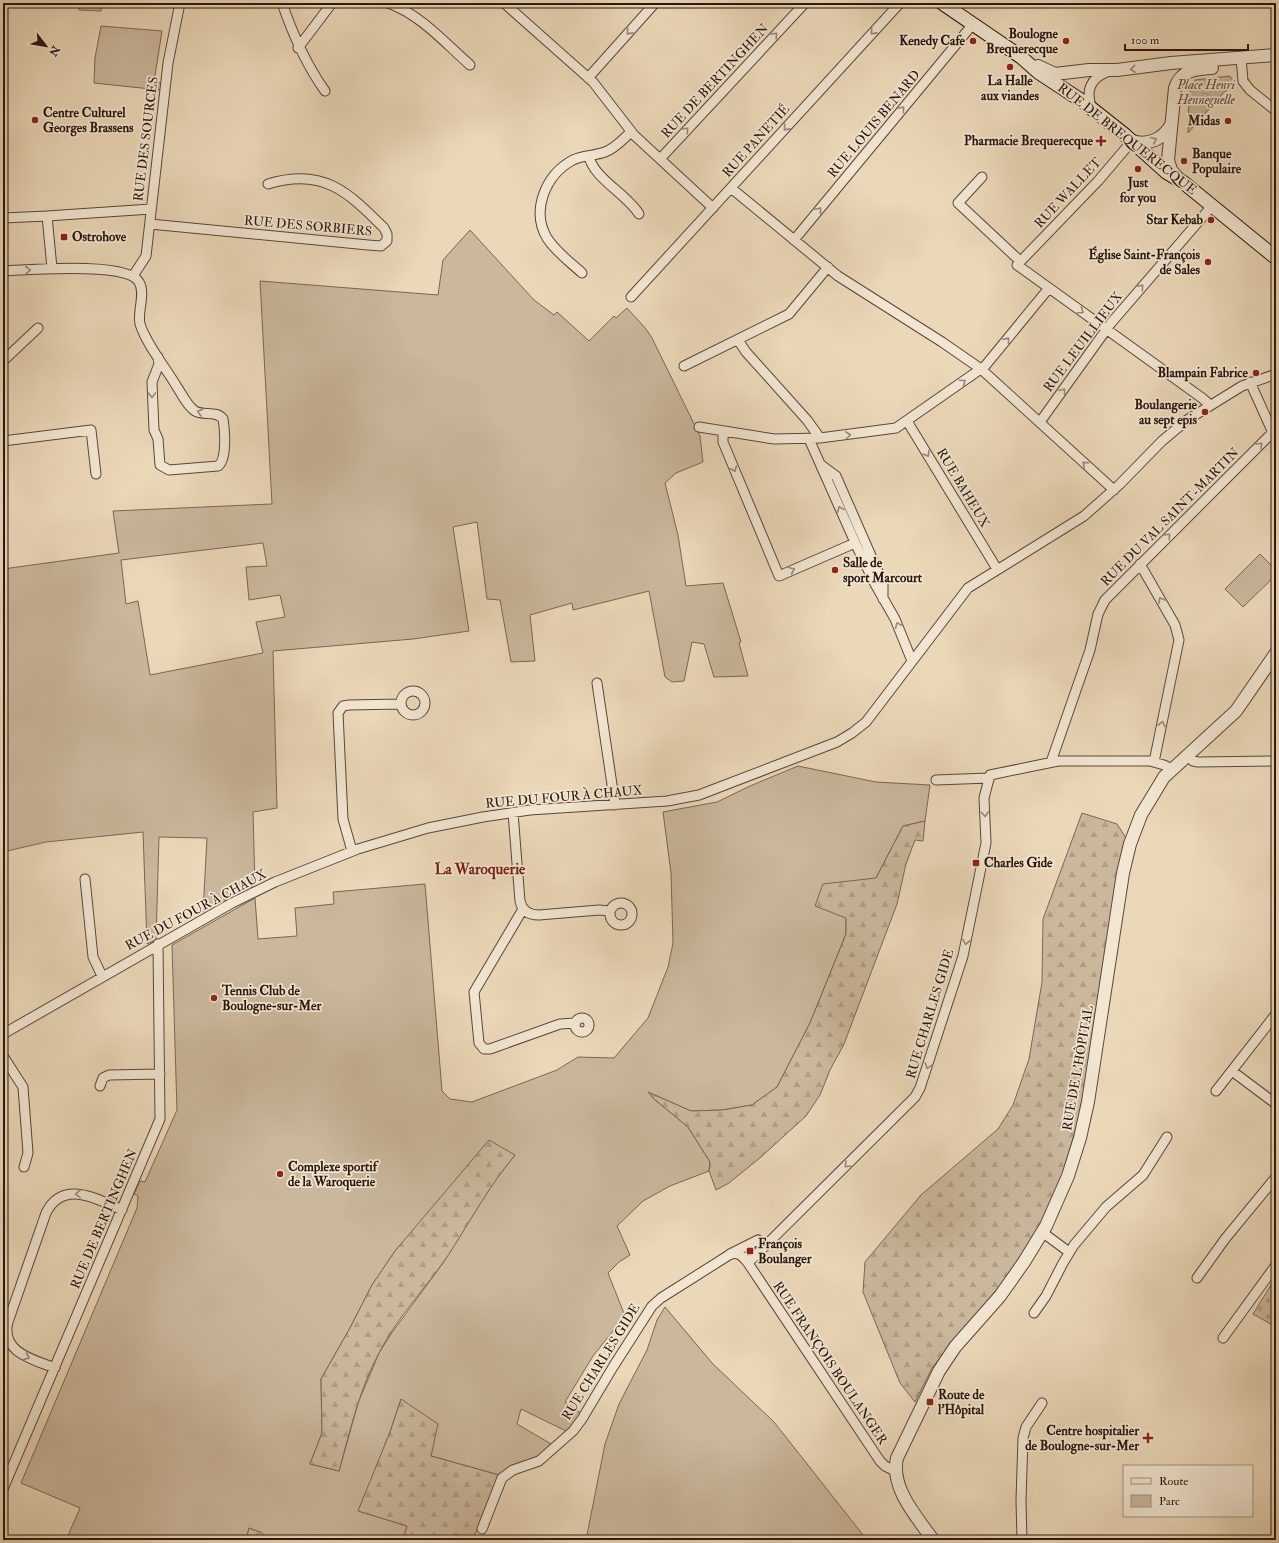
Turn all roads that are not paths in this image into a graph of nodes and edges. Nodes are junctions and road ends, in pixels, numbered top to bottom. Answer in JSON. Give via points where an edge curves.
{"nodes":[{"id":1,"x":180,"y":3,"type":"edge"},
{"id":2,"x":282,"y":3,"type":"edge"},
{"id":3,"x":332,"y":3,"type":"edge"},
{"id":4,"x":388,"y":3,"type":"edge"},
{"id":5,"x":504,"y":3,"type":"edge"},
{"id":6,"x":655,"y":3,"type":"edge"},
{"id":7,"x":805,"y":3,"type":"edge"},
{"id":8,"x":900,"y":3,"type":"edge"},
{"id":9,"x":942,"y":3,"type":"edge"},
{"id":10,"x":957,"y":7,"type":"edge"},
{"id":11,"x":973,"y":24,"type":"junction"},
{"id":12,"x":298,"y":48,"type":"junction"},
{"id":13,"x":1276,"y":55,"type":"edge"},
{"id":14,"x":1021,"y":57,"type":"junction"},
{"id":15,"x":1241,"y":61,"type":"junction"},
{"id":16,"x":1276,"y":62,"type":"edge"},
{"id":17,"x":470,"y":65,"type":"dead end"},
{"id":18,"x":1150,"y":67,"type":"junction"},
{"id":19,"x":1117,"y":70,"type":"junction"},
{"id":20,"x":588,"y":78,"type":"junction"},
{"id":21,"x":324,"y":91,"type":"dead end"},
{"id":22,"x":1174,"y":96,"type":"junction"},
{"id":23,"x":1093,"y":110,"type":"junction"},
{"id":24,"x":1276,"y":111,"type":"edge"},
{"id":25,"x":1171,"y":125,"type":"junction"},
{"id":26,"x":631,"y":132,"type":"junction"},
{"id":27,"x":1132,"y":141,"type":"junction"},
{"id":28,"x":589,"y":156,"type":"junction"},
{"id":29,"x":660,"y":159,"type":"junction"},
{"id":30,"x":982,"y":178,"type":"dead end"},
{"id":31,"x":1184,"y":183,"type":"junction"},
{"id":32,"x":268,"y":184,"type":"dead end"},
{"id":33,"x":731,"y":188,"type":"junction"},
{"id":34,"x":1212,"y":206,"type":"junction"},
{"id":35,"x":713,"y":208,"type":"junction"},
{"id":36,"x":151,"y":209,"type":"junction"},
{"id":37,"x":640,"y":214,"type":"dead end"},
{"id":38,"x":47,"y":216,"type":"junction"},
{"id":39,"x":3,"y":218,"type":"edge"},
{"id":40,"x":150,"y":224,"type":"junction"},
{"id":41,"x":794,"y":240,"type":"junction"},
{"id":42,"x":1276,"y":258,"type":"edge"},
{"id":43,"x":1020,"y":261,"type":"junction"},
{"id":44,"x":828,"y":267,"type":"junction"},
{"id":45,"x":52,"y":268,"type":"junction"},
{"id":46,"x":3,"y":272,"type":"edge"},
{"id":47,"x":582,"y":273,"type":"dead end"},
{"id":48,"x":133,"y":276,"type":"junction"},
{"id":49,"x":1049,"y":288,"type":"junction"},
{"id":50,"x":631,"y":297,"type":"dead end"},
{"id":51,"x":38,"y":328,"type":"dead end"},
{"id":52,"x":1107,"y":329,"type":"junction"},
{"id":53,"x":738,"y":340,"type":"junction"},
{"id":54,"x":158,"y":357,"type":"junction"},
{"id":55,"x":3,"y":362,"type":"edge"},
{"id":56,"x":684,"y":366,"type":"dead end"},
{"id":57,"x":981,"y":369,"type":"junction"},
{"id":58,"x":1276,"y":374,"type":"edge"},
{"id":59,"x":1250,"y":382,"type":"junction"},
{"id":60,"x":1210,"y":405,"type":"junction"},
{"id":61,"x":907,"y":421,"type":"junction"},
{"id":62,"x":1040,"y":422,"type":"junction"},
{"id":63,"x":699,"y":427,"type":"dead end"},
{"id":64,"x":1274,"y":431,"type":"edge"},
{"id":65,"x":723,"y":432,"type":"junction"},
{"id":66,"x":820,"y":438,"type":"junction"},
{"id":67,"x":809,"y":439,"type":"junction"},
{"id":68,"x":3,"y":441,"type":"edge"},
{"id":69,"x":821,"y":465,"type":"junction"},
{"id":70,"x":96,"y":474,"type":"dead end"},
{"id":71,"x":1114,"y":490,"type":"junction"},
{"id":72,"x":855,"y":543,"type":"junction"},
{"id":73,"x":1140,"y":564,"type":"junction"},
{"id":74,"x":997,"y":570,"type":"junction"},
{"id":75,"x":883,"y":599,"type":"junction"},
{"id":76,"x":1276,"y":653,"type":"edge"},
{"id":77,"x":912,"y":661,"type":"junction"},
{"id":78,"x":597,"y":683,"type":"dead end"},
{"id":79,"x":401,"y":704,"type":"dead end"},
{"id":80,"x":1192,"y":752,"type":"junction"},
{"id":81,"x":1276,"y":761,"type":"edge"},
{"id":82,"x":1051,"y":762,"type":"junction"},
{"id":83,"x":1154,"y":762,"type":"junction"},
{"id":84,"x":1172,"y":769,"type":"junction"},
{"id":85,"x":989,"y":777,"type":"junction"},
{"id":86,"x":936,"y":780,"type":"dead end"},
{"id":87,"x":1160,"y":783,"type":"junction"},
{"id":88,"x":615,"y":805,"type":"junction"},
{"id":89,"x":513,"y":813,"type":"junction"},
{"id":90,"x":352,"y":851,"type":"junction"},
{"id":91,"x":85,"y":879,"type":"dead end"},
{"id":92,"x":523,"y":909,"type":"junction"},
{"id":93,"x":610,"y":911,"type":"dead end"},
{"id":94,"x":158,"y":944,"type":"junction"},
{"id":95,"x":102,"y":976,"type":"junction"},
{"id":96,"x":1276,"y":1014,"type":"edge"},
{"id":97,"x":576,"y":1023,"type":"dead end"},
{"id":98,"x":3,"y":1034,"type":"edge"},
{"id":99,"x":3,"y":1056,"type":"edge"},
{"id":100,"x":1232,"y":1071,"type":"junction"},
{"id":101,"x":160,"y":1074,"type":"junction"},
{"id":102,"x":100,"y":1086,"type":"dead end"},
{"id":103,"x":1216,"y":1091,"type":"dead end"},
{"id":104,"x":1276,"y":1104,"type":"edge"},
{"id":105,"x":1167,"y":1137,"type":"dead end"},
{"id":106,"x":24,"y":1167,"type":"dead end"},
{"id":107,"x":1276,"y":1177,"type":"edge"},
{"id":108,"x":122,"y":1210,"type":"junction"},
{"id":109,"x":1042,"y":1232,"type":"junction"},
{"id":110,"x":764,"y":1247,"type":"junction"},
{"id":111,"x":1069,"y":1252,"type":"junction"},
{"id":112,"x":729,"y":1255,"type":"junction"},
{"id":113,"x":748,"y":1263,"type":"junction"},
{"id":114,"x":1276,"y":1264,"type":"edge"},
{"id":115,"x":1197,"y":1278,"type":"dead end"},
{"id":116,"x":1034,"y":1312,"type":"dead end"},
{"id":117,"x":1223,"y":1338,"type":"dead end"},
{"id":118,"x":55,"y":1368,"type":"junction"},
{"id":119,"x":1042,"y":1403,"type":"dead end"},
{"id":120,"x":895,"y":1471,"type":"junction"},
{"id":121,"x":3,"y":1489,"type":"edge"},
{"id":122,"x":482,"y":1529,"type":"dead end"},
{"id":123,"x":933,"y":1540,"type":"edge"},
{"id":124,"x":1022,"y":1540,"type":"edge"}],
"edges":[{"from":1,"to":36,"type":"street","name":"RUE DES SOURCES","via":[[168,63]]},
{"from":2,"to":12,"type":"street"},
{"from":3,"to":12,"type":"street"},
{"from":4,"to":17,"type":"street","via":[[417,18]]},
{"from":5,"to":20,"type":"street"},
{"from":6,"to":20,"type":"street","one_way":true},
{"from":29,"to":7,"type":"street","name":"RUE DE BERTINGHEN","one_way":true},
{"from":8,"to":33,"type":"street","name":"RUE PANETIÉ","one_way":true},
{"from":9,"to":10,"type":"main road","name":"RUE DE BREQUERECQUE"},
{"from":10,"to":11,"type":"main road","name":"RUE DE BREQUERECQUE"},
{"from":11,"to":14,"type":"main road","name":"RUE DE BREQUERECQUE"},
{"from":41,"to":11,"type":"street","name":"RUE LOUIS BENARD","one_way":true},
{"from":12,"to":21,"type":"street"},
{"from":13,"to":15,"type":"street"},
{"from":14,"to":19,"type":"street","via":[[1053,74]]},
{"from":14,"to":23,"type":"main road","name":"RUE DE BREQUERECQUE","via":[[1038,72]]},
{"from":15,"to":16,"type":"street"},
{"from":15,"to":18,"type":"street","via":[[1172,63]]},
{"from":15,"to":22,"type":"street","via":[[1190,71],[1179,79]]},
{"from":15,"to":24,"type":"street","via":[[1241,76],[1246,86]]},
{"from":18,"to":19,"type":"street","one_way":true},
{"from":18,"to":22,"type":"street","via":[[1173,70]]},
{"from":19,"to":23,"type":"street","via":[[1101,74],[1092,82],[1088,94]]},
{"from":20,"to":26,"type":"street","via":[[599,88]]},
{"from":22,"to":25,"type":"street"},
{"from":23,"to":27,"type":"main road","name":"RUE DE BREQUERECQUE"},
{"from":27,"to":25,"type":"street","one_way":true,"via":[[1153,141],[1164,134]]},
{"from":25,"to":31,"type":"street","via":[[1168,164]]},
{"from":26,"to":28,"type":"street","via":[[611,149]]},
{"from":26,"to":29,"type":"street"},
{"from":27,"to":31,"type":"main road","name":"RUE DE BREQUERECQUE","via":[[1166,172]]},
{"from":27,"to":43,"type":"street","name":"RUE WALLET","via":[[1098,181]]},
{"from":28,"to":37,"type":"street","via":[[592,167],[633,204]]},
{"from":28,"to":47,"type":"street","via":[[573,160],[557,172],[547,187],[541,208],[546,237],[558,252]]},
{"from":29,"to":35,"type":"street"},
{"from":30,"to":43,"type":"street","via":[[958,203]]},
{"from":31,"to":34,"type":"main road","name":"RUE DE BREQUERECQUE"},
{"from":32,"to":40,"type":"street","name":"RUE DES SORBIERS","via":[[281,180],[305,180],[338,187],[384,228],[387,241],[381,246]]},
{"from":33,"to":35,"type":"street","name":"RUE PANETIÉ"},
{"from":33,"to":41,"type":"street"},
{"from":34,"to":42,"type":"main road","name":"RUE DE BREQUERECQUE"},
{"from":52,"to":34,"type":"street","name":"RUE LEUILLIEUX","one_way":true},
{"from":35,"to":50,"type":"street","name":"RUE PANETIÉ"},
{"from":36,"to":38,"type":"street"},
{"from":36,"to":40,"type":"street","name":"RUE DES SOURCES"},
{"from":38,"to":39,"type":"street"},
{"from":38,"to":45,"type":"street"},
{"from":40,"to":48,"type":"street","name":"RUE DES SOURCES","via":[[146,256]]},
{"from":41,"to":44,"type":"street"},
{"from":43,"to":49,"type":"street","via":[[1017,264]]},
{"from":44,"to":53,"type":"street","via":[[789,314]]},
{"from":44,"to":57,"type":"street","via":[[843,280]]},
{"from":46,"to":45,"type":"street","one_way":true},
{"from":45,"to":48,"type":"street","via":[[122,272]]},
{"from":48,"to":54,"type":"street","via":[[141,286],[141,326]]},
{"from":49,"to":52,"type":"street","one_way":true},
{"from":57,"to":49,"type":"street","one_way":true,"via":[[988,364]]},
{"from":51,"to":55,"type":"street"},
{"from":52,"to":60,"type":"street"},
{"from":62,"to":52,"type":"street","name":"RUE LEUILLIEUX","one_way":true},
{"from":53,"to":56,"type":"street"},
{"from":53,"to":66,"type":"street"},
{"from":54,"to":54,"type":"street","one_way":true,"via":[[159,364],[152,382],[154,432],[158,439],[160,465],[169,470],[218,466],[223,462],[224,456],[223,419],[216,414],[200,413],[192,409]]},
{"from":61,"to":57,"type":"street","one_way":true},
{"from":57,"to":62,"type":"street"},
{"from":58,"to":59,"type":"street","name":"RUE DU FOUR À CHAUX"},
{"from":59,"to":60,"type":"street","name":"RUE DU FOUR À CHAUX"},
{"from":59,"to":64,"type":"street"},
{"from":60,"to":71,"type":"street","name":"RUE DU FOUR À CHAUX","via":[[1170,433]]},
{"from":66,"to":61,"type":"street","one_way":true,"via":[[892,429]]},
{"from":61,"to":74,"type":"street","name":"RUE BAHEUX","one_way":true},
{"from":71,"to":62,"type":"street","one_way":true},
{"from":63,"to":65,"type":"street"},
{"from":73,"to":64,"type":"street","name":"RUE DU VAL SAINT-MARTIN","one_way":true},
{"from":65,"to":67,"type":"street","via":[[764,439]]},
{"from":65,"to":72,"type":"street","one_way":true,"via":[[723,442],[779,576]]},
{"from":66,"to":67,"type":"street"},
{"from":67,"to":69,"type":"street"},
{"from":68,"to":70,"type":"street","via":[[91,430]]},
{"from":72,"to":69,"type":"street","one_way":true},
{"from":69,"to":75,"type":"street","via":[[836,476],[883,583]]},
{"from":71,"to":74,"type":"street","name":"RUE DU FOUR À CHAUX","via":[[1080,520]]},
{"from":72,"to":75,"type":"street"},
{"from":73,"to":82,"type":"street","name":"RUE DU VAL SAINT-MARTIN","via":[[1113,590],[1102,605],[1090,650]]},
{"from":83,"to":73,"type":"street","one_way":true,"via":[[1179,640],[1175,626]]},
{"from":74,"to":77,"type":"street","name":"RUE DU FOUR À CHAUX","via":[[965,590]]},
{"from":77,"to":75,"type":"street","one_way":true,"via":[[895,619]]},
{"from":76,"to":80,"type":"street","name":"RUE DE L'HÔPITAL","via":[[1239,708]]},
{"from":77,"to":88,"type":"street","name":"RUE DU FOUR À CHAUX","via":[[859,728],[837,742],[699,795],[667,801]]},
{"from":78,"to":88,"type":"street"},
{"from":79,"to":90,"type":"street","via":[[349,705],[343,706],[338,713],[343,819]]},
{"from":80,"to":81,"type":"street","via":[[1210,761]]},
{"from":80,"to":84,"type":"street","name":"RUE DE L'HÔPITAL"},
{"from":82,"to":83,"type":"street"},
{"from":82,"to":85,"type":"street"},
{"from":83,"to":84,"type":"street"},
{"from":83,"to":87,"type":"street","via":[[1159,772]]},
{"from":84,"to":87,"type":"street","name":"RUE DE L'HÔPITAL"},
{"from":85,"to":86,"type":"street"},
{"from":85,"to":110,"type":"street","name":"RUE CHARLES GIDE","one_way":true,"via":[[984,798],[986,843],[963,956],[920,1088],[915,1097]]},
{"from":87,"to":109,"type":"street","name":"RUE DE L'HÔPITAL","via":[[1141,815],[1128,850],[1084,1124],[1068,1176]]},
{"from":88,"to":89,"type":"street","name":"RUE DU FOUR À CHAUX"},
{"from":89,"to":90,"type":"street","name":"RUE DU FOUR À CHAUX","via":[[428,828]]},
{"from":89,"to":92,"type":"street","via":[[520,901]]},
{"from":90,"to":94,"type":"street","name":"RUE DU FOUR À CHAUX","via":[[253,892]]},
{"from":91,"to":95,"type":"street","via":[[93,956]]},
{"from":92,"to":93,"type":"street","via":[[530,914],[539,915]]},
{"from":92,"to":97,"type":"street","via":[[474,992],[479,1043],[484,1049],[490,1049],[560,1024]]},
{"from":94,"to":95,"type":"street","name":"RUE DU FOUR À CHAUX"},
{"from":94,"to":101,"type":"street","name":"RUE DE BERTINGHEN"},
{"from":95,"to":98,"type":"street","name":"RUE DU FOUR À CHAUX"},
{"from":96,"to":100,"type":"street"},
{"from":99,"to":106,"type":"street","via":[[23,1087],[28,1155]]},
{"from":100,"to":103,"type":"street"},
{"from":100,"to":104,"type":"street"},
{"from":101,"to":102,"type":"street","via":[[109,1075],[103,1078]]},
{"from":101,"to":108,"type":"street","name":"RUE DE BERTINGHEN","via":[[160,1119]]},
{"from":105,"to":111,"type":"street","via":[[1143,1175],[1106,1207]]},
{"from":107,"to":115,"type":"street"},
{"from":108,"to":118,"type":"street","name":"RUE DE BERTINGHEN"},
{"from":108,"to":118,"type":"street","one_way":true,"via":[[88,1195],[77,1193],[57,1201],[46,1214],[6,1332],[10,1344],[17,1352]]},
{"from":109,"to":111,"type":"street"},
{"from":109,"to":120,"type":"street","name":"RUE DE L'HÔPITAL","via":[[1010,1283],[963,1337],[939,1371],[899,1453]]},
{"from":110,"to":112,"type":"street","name":"RUE CHARLES GIDE","via":[[758,1240]]},
{"from":110,"to":113,"type":"street","name":"RUE CHARLES GIDE"},
{"from":111,"to":116,"type":"street","via":[[1046,1296]]},
{"from":112,"to":113,"type":"street","via":[[739,1254]]},
{"from":112,"to":122,"type":"street","name":"RUE CHARLES GIDE","via":[[652,1306],[573,1431],[539,1461],[513,1470],[502,1478]]},
{"from":113,"to":120,"type":"street","name":"RUE FRANÇOIS BOULANGER","via":[[880,1461]]},
{"from":114,"to":117,"type":"street"},
{"from":118,"to":121,"type":"street","name":"RUE DE BERTINGHEN"},
{"from":119,"to":124,"type":"street","via":[[1026,1427],[1023,1438]]},
{"from":120,"to":123,"type":"street","name":"RUE DE L'HÔPITAL","via":[[900,1490]]}]}
